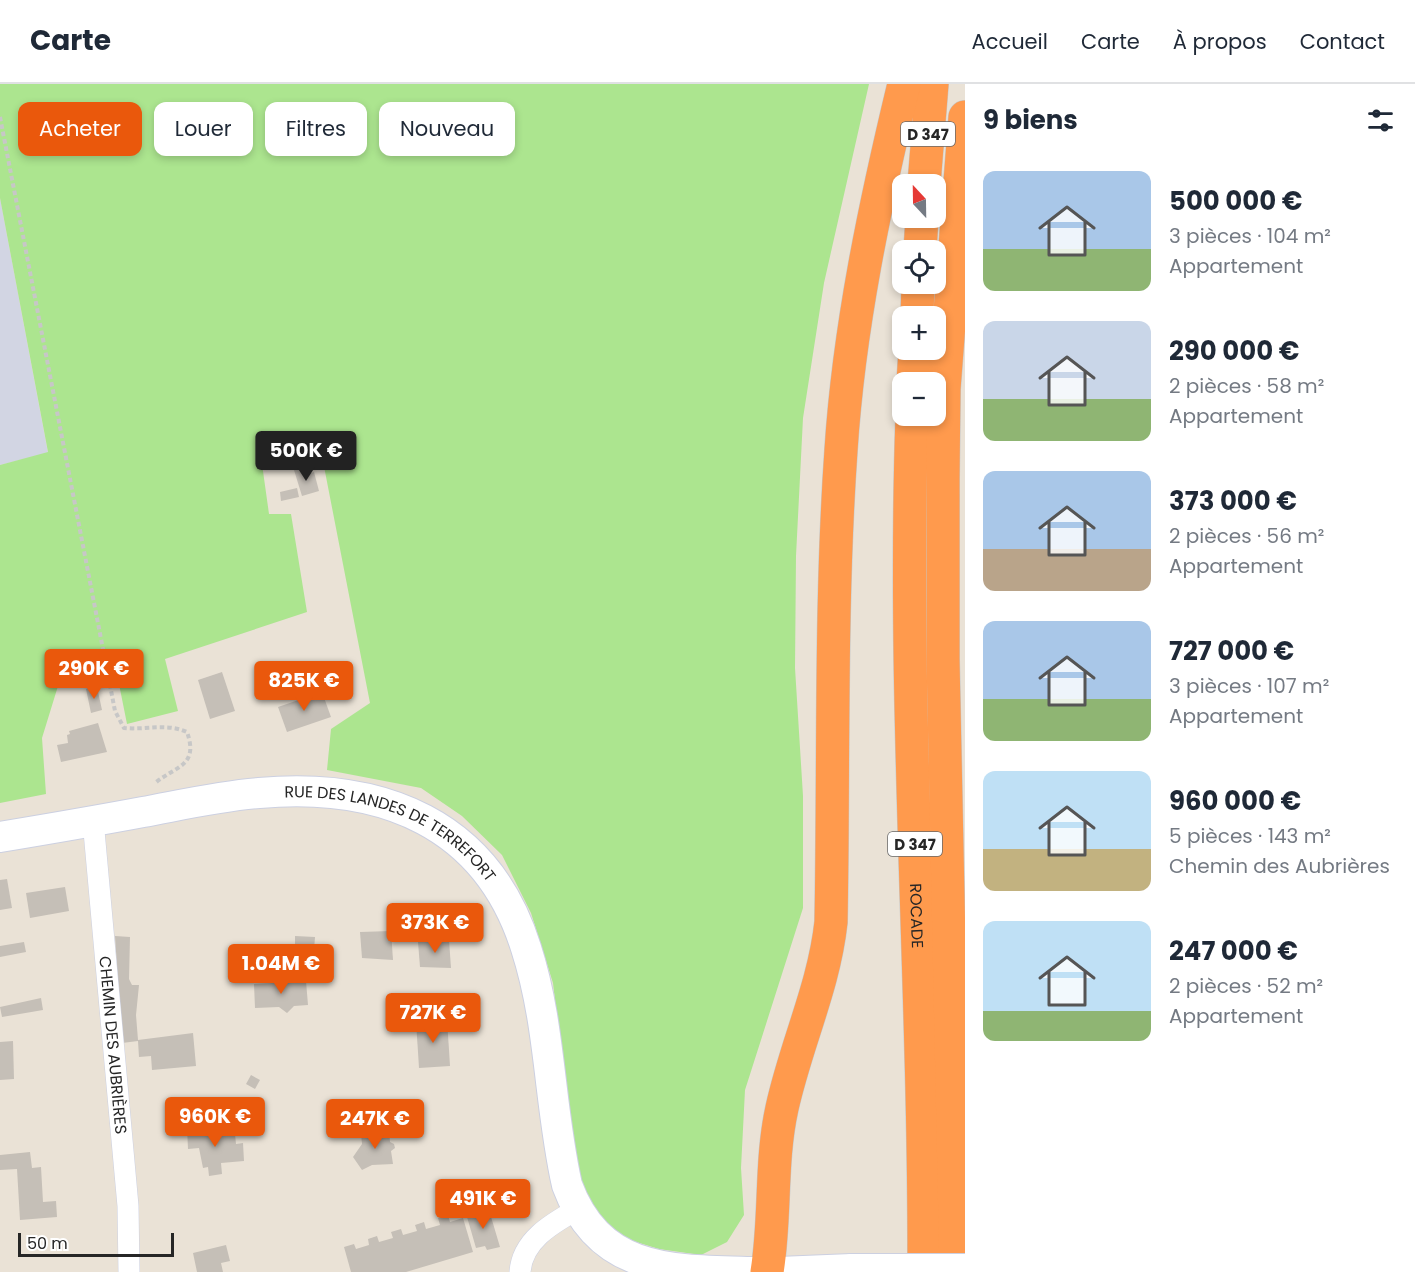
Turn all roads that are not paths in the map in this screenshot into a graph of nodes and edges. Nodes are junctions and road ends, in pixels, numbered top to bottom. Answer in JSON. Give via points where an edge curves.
{"nodes":[{"id":1,"x":903,"y":84,"type":"edge"},
{"id":2,"x":932,"y":84,"type":"edge"},
{"id":3,"x":965,"y":117,"type":"edge"},
{"id":4,"x":925,"y":174,"type":"edge"},
{"id":5,"x":931,"y":372,"type":"edge"},
{"id":6,"x":912,"y":426,"type":"edge"},
{"id":7,"x":931,"y":426,"type":"edge"},
{"id":8,"x":940,"y":426,"type":"edge"},
{"id":9,"x":965,"y":515,"type":"edge"},
{"id":10,"x":93,"y":820,"type":"junction"},
{"id":11,"x":0,"y":837,"type":"edge"},
{"id":12,"x":576,"y":1210,"type":"junction"},
{"id":13,"x":965,"y":1269,"type":"edge"},
{"id":14,"x":129,"y":1272,"type":"edge"},
{"id":15,"x":520,"y":1272,"type":"edge"},
{"id":16,"x":751,"y":1272,"type":"edge"},
{"id":17,"x":767,"y":1272,"type":"edge"},
{"id":18,"x":779,"y":1272,"type":"edge"},
{"id":19,"x":924,"y":1272,"type":"edge"},
{"id":20,"x":956,"y":1272,"type":"edge"}],
"edges":[{"from":1,"to":17,"type":"highway","via":[[857,315],[841,449],[829,945],[778,1125]]},
{"from":2,"to":4,"type":"highway","number":"D 347"},
{"from":3,"to":5,"type":"highway","number":"D 347"},
{"from":6,"to":19,"type":"highway","name":"ROCADE","number":"D 347","via":[[910,662]]},
{"from":7,"to":20,"type":"highway","number":"D 347","via":[[943,683]]},
{"from":8,"to":9,"type":"highway"},
{"from":10,"to":11,"type":"street","name":"RUE DES LANDES DE TERREFORT"},
{"from":10,"to":12,"type":"street","name":"RUE DES LANDES DE TERREFORT","via":[[259,793],[351,794],[380,800],[427,819],[476,857],[516,920],[537,985],[561,1159]]},
{"from":10,"to":14,"type":"street","name":"CHEMIN DES AUBRIÈRES","via":[[127,1195]]},
{"from":12,"to":15,"type":"street","via":[[534,1238],[524,1253]]},
{"from":12,"to":16,"type":"street","name":"RUE DES LANDES DE TERREFORT","via":[[609,1246],[632,1259],[657,1267]]},
{"from":13,"to":18,"type":"street","bridge":true}]}
